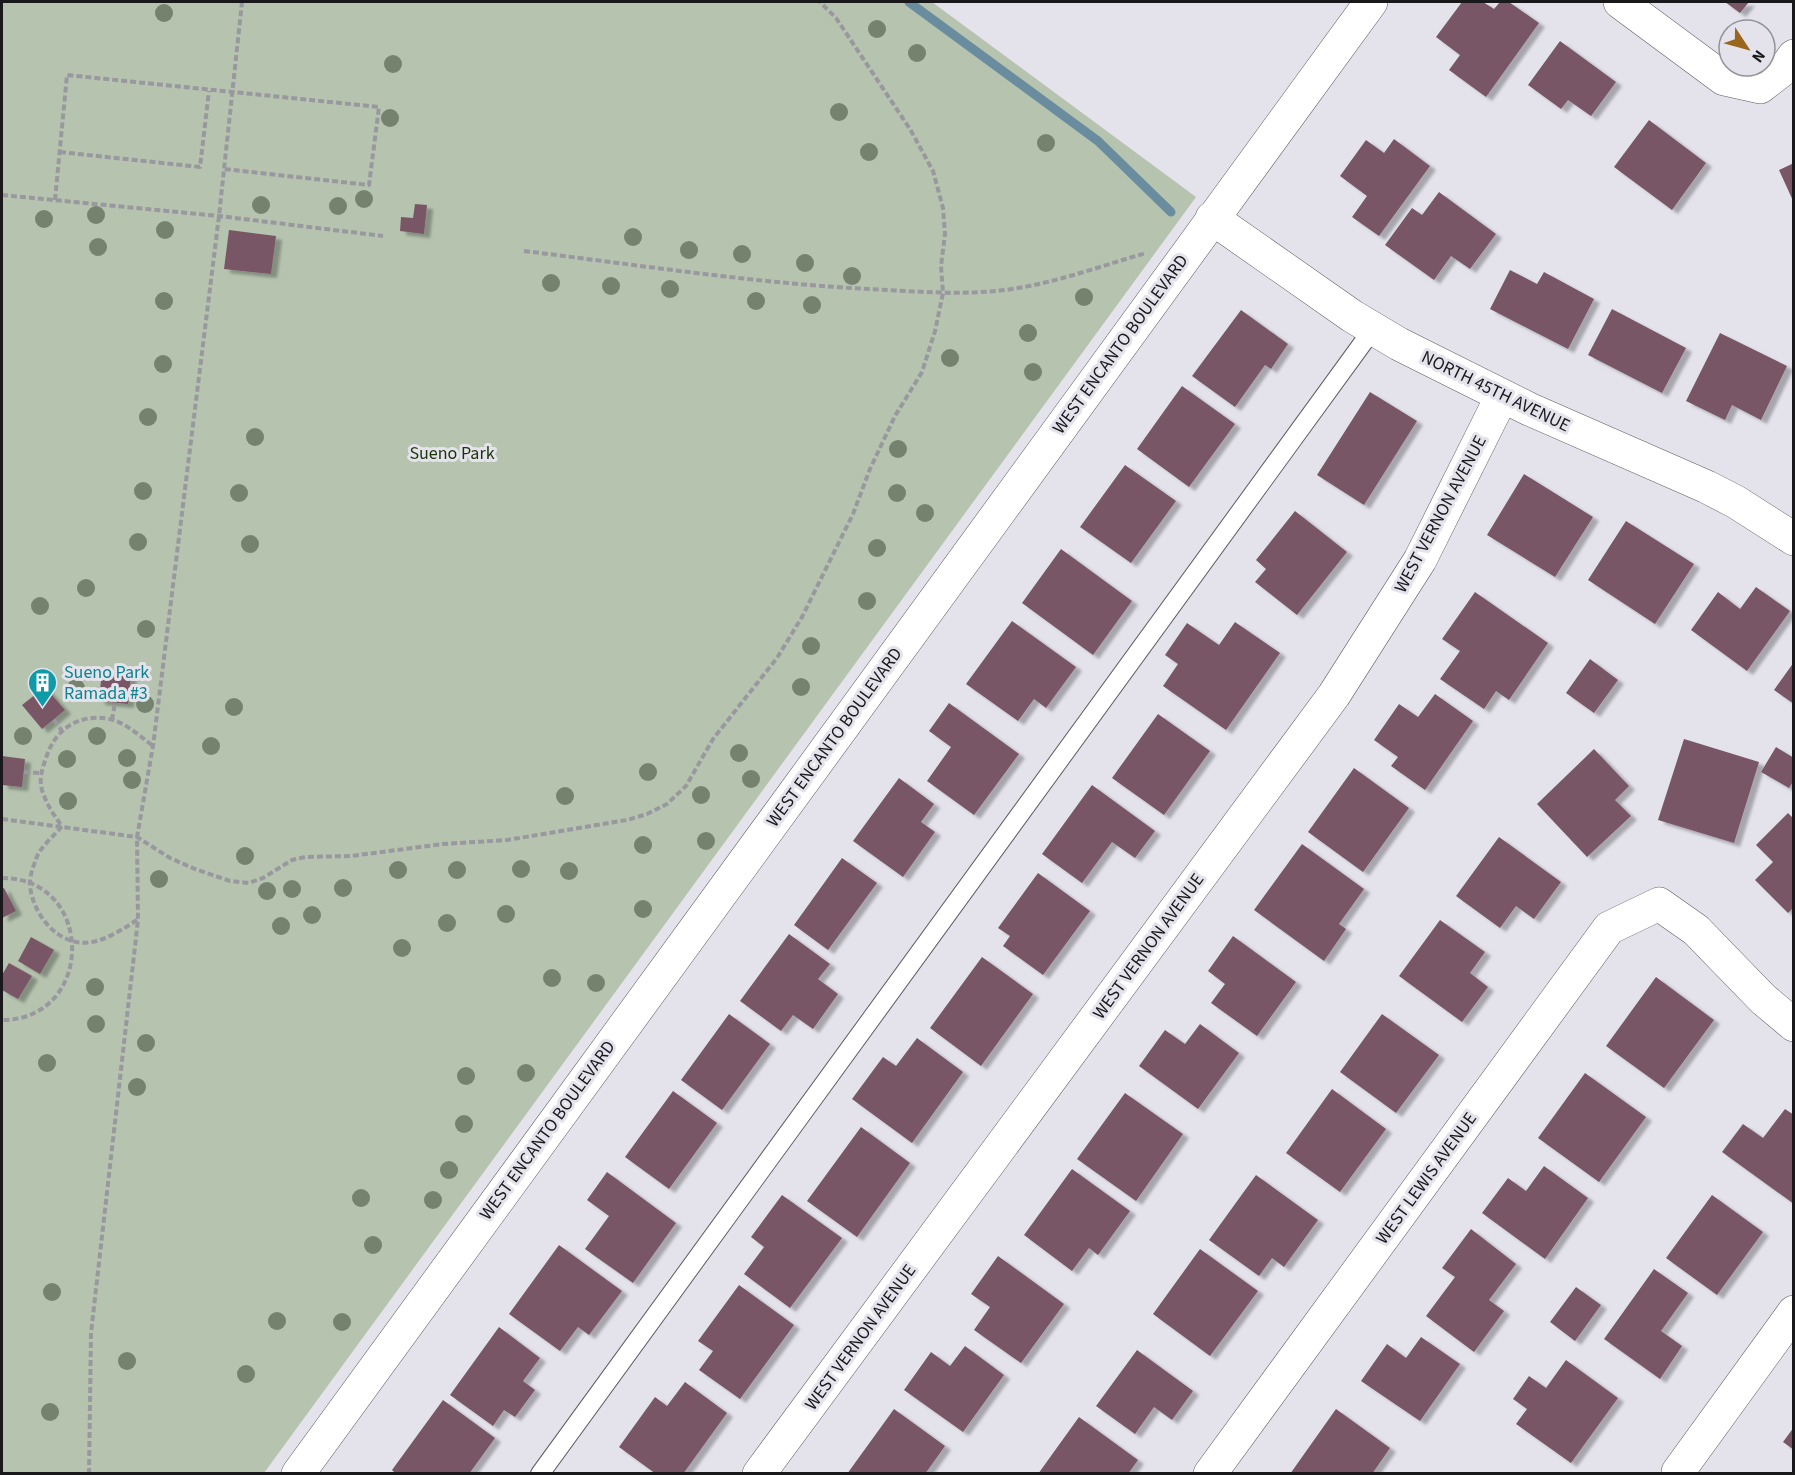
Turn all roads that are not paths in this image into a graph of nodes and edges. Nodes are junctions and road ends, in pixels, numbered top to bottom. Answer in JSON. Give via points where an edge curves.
{"nodes":[{"id":1,"x":1371,"y":2,"type":"edge"},
{"id":2,"x":1620,"y":2,"type":"edge"},
{"id":3,"x":1794,"y":56,"type":"edge"},
{"id":4,"x":1212,"y":218,"type":"junction"},
{"id":5,"x":1373,"y":329,"type":"junction"},
{"id":6,"x":1502,"y":396,"type":"junction"},
{"id":7,"x":1794,"y":538,"type":"edge"},
{"id":8,"x":1794,"y":1025,"type":"edge"},
{"id":9,"x":1794,"y":1312,"type":"edge"},
{"id":10,"x":1678,"y":1472,"type":"edge"},
{"id":11,"x":298,"y":1473,"type":"edge"},
{"id":12,"x":540,"y":1473,"type":"edge"},
{"id":13,"x":759,"y":1473,"type":"edge"},
{"id":14,"x":1210,"y":1473,"type":"edge"}],
"edges":[{"from":1,"to":4,"type":"street","name":"WEST ENCANTO BOULEVARD"},
{"from":2,"to":3,"type":"street","via":[[1724,79],[1760,87]]},
{"from":4,"to":5,"type":"street","name":"NORTH 45TH AVENUE"},
{"from":4,"to":11,"type":"street","name":"WEST ENCANTO BOULEVARD"},
{"from":5,"to":6,"type":"street","name":"NORTH 45TH AVENUE"},
{"from":5,"to":12,"type":"lane"},
{"from":6,"to":7,"type":"street","name":"NORTH 45TH AVENUE","via":[[1707,487]]},
{"from":6,"to":13,"type":"street","name":"WEST VERNON AVENUE","via":[[1420,560],[1334,694]]},
{"from":8,"to":14,"type":"street","name":"WEST LEWIS AVENUE","via":[[1696,930],[1659,904],[1609,928]]},
{"from":9,"to":10,"type":"street"}]}
